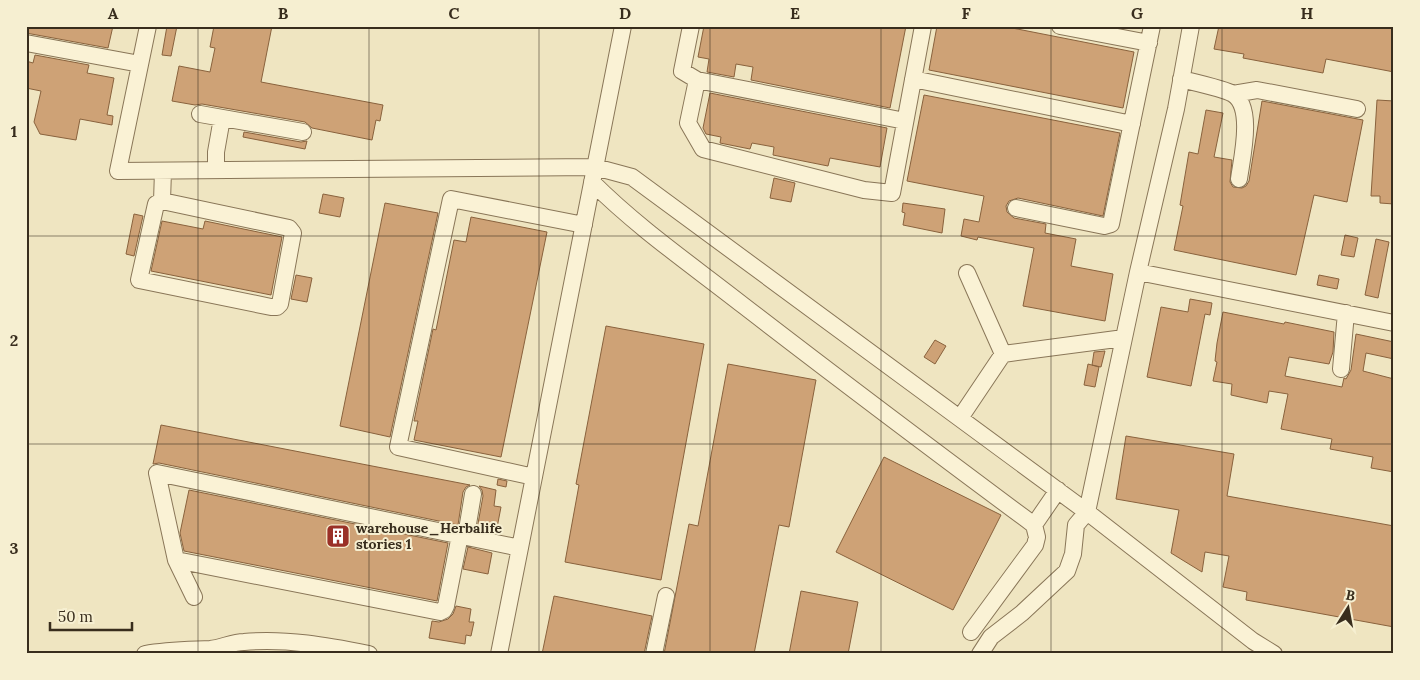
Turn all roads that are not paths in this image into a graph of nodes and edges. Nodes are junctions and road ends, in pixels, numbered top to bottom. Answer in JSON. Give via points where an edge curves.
{"nodes":[{"id":1,"x":148,"y":26,"type":"edge"},
{"id":2,"x":622,"y":26,"type":"edge"},
{"id":3,"x":691,"y":26,"type":"edge"},
{"id":4,"x":922,"y":26,"type":"edge"},
{"id":5,"x":1060,"y":26,"type":"edge"},
{"id":6,"x":1152,"y":26,"type":"edge"},
{"id":7,"x":1191,"y":26,"type":"edge"},
{"id":8,"x":26,"y":42,"type":"edge"},
{"id":9,"x":1149,"y":43,"type":"junction"},
{"id":10,"x":140,"y":64,"type":"junction"},
{"id":11,"x":913,"y":79,"type":"junction"},
{"id":12,"x":1181,"y":79,"type":"junction"},
{"id":13,"x":697,"y":80,"type":"junction"},
{"id":14,"x":1233,"y":94,"type":"junction"},
{"id":15,"x":1357,"y":110,"type":"dead end"},
{"id":16,"x":200,"y":114,"type":"dead end"},
{"id":17,"x":222,"y":118,"type":"junction"},
{"id":18,"x":905,"y":121,"type":"junction"},
{"id":19,"x":1132,"y":124,"type":"junction"},
{"id":20,"x":304,"y":132,"type":"dead end"},
{"id":21,"x":216,"y":170,"type":"junction"},
{"id":22,"x":164,"y":171,"type":"junction"},
{"id":23,"x":594,"y":174,"type":"junction"},
{"id":24,"x":1239,"y":178,"type":"dead end"},
{"id":25,"x":162,"y":201,"type":"junction"},
{"id":26,"x":1016,"y":208,"type":"dead end"},
{"id":27,"x":584,"y":225,"type":"junction"},
{"id":28,"x":1138,"y":272,"type":"junction"},
{"id":29,"x":967,"y":273,"type":"dead end"},
{"id":30,"x":1346,"y":314,"type":"junction"},
{"id":31,"x":1394,"y":323,"type":"edge"},
{"id":32,"x":1124,"y":338,"type":"junction"},
{"id":33,"x":1003,"y":354,"type":"junction"},
{"id":34,"x":1340,"y":369,"type":"dead end"},
{"id":35,"x":960,"y":418,"type":"junction"},
{"id":36,"x":534,"y":477,"type":"junction"},
{"id":37,"x":1058,"y":490,"type":"junction"},
{"id":38,"x":473,"y":494,"type":"dead end"},
{"id":39,"x":1087,"y":512,"type":"junction"},
{"id":40,"x":1034,"y":526,"type":"junction"},
{"id":41,"x":463,"y":536,"type":"junction"},
{"id":42,"x":520,"y":548,"type":"junction"},
{"id":43,"x":176,"y":560,"type":"junction"},
{"id":44,"x":666,"y":596,"type":"dead end"},
{"id":45,"x":194,"y":597,"type":"dead end"},
{"id":46,"x":971,"y":632,"type":"dead end"},
{"id":47,"x":145,"y":654,"type":"edge"},
{"id":48,"x":369,"y":654,"type":"edge"},
{"id":49,"x":499,"y":654,"type":"edge"},
{"id":50,"x":654,"y":654,"type":"edge"},
{"id":51,"x":980,"y":654,"type":"edge"},
{"id":52,"x":1274,"y":654,"type":"edge"}],
"edges":[{"from":1,"to":10,"type":"street"},
{"from":2,"to":23,"type":"street"},
{"from":3,"to":13,"type":"street","via":[[682,71]]},
{"from":4,"to":11,"type":"street"},
{"from":5,"to":9,"type":"street"},
{"from":6,"to":9,"type":"street"},
{"from":7,"to":12,"type":"street"},
{"from":8,"to":10,"type":"street"},
{"from":9,"to":19,"type":"street"},
{"from":10,"to":22,"type":"street","via":[[118,171]]},
{"from":11,"to":18,"type":"street"},
{"from":11,"to":19,"type":"street"},
{"from":12,"to":14,"type":"street"},
{"from":12,"to":28,"type":"street"},
{"from":13,"to":18,"type":"street"},
{"from":13,"to":18,"type":"street","via":[[688,123],[703,149],[864,190],[892,193]]},
{"from":14,"to":15,"type":"street","via":[[1257,90]]},
{"from":14,"to":24,"type":"street","via":[[1243,104],[1246,120]]},
{"from":16,"to":17,"type":"street"},
{"from":17,"to":20,"type":"street"},
{"from":17,"to":21,"type":"street"},
{"from":19,"to":26,"type":"street","via":[[1111,224],[1104,226]]},
{"from":21,"to":22,"type":"street"},
{"from":21,"to":23,"type":"street"},
{"from":22,"to":25,"type":"street"},
{"from":23,"to":27,"type":"street"},
{"from":23,"to":35,"type":"street","via":[[632,177]]},
{"from":23,"to":40,"type":"street","via":[[616,206]]},
{"from":25,"to":25,"type":"street","via":[[156,204],[139,280],[276,307],[280,304],[293,233],[289,228]]},
{"from":27,"to":36,"type":"street"},
{"from":27,"to":36,"type":"street","via":[[451,199],[398,447]]},
{"from":28,"to":30,"type":"street"},
{"from":28,"to":32,"type":"street"},
{"from":29,"to":33,"type":"street"},
{"from":30,"to":31,"type":"street"},
{"from":30,"to":34,"type":"street"},
{"from":32,"to":33,"type":"street"},
{"from":32,"to":39,"type":"street"},
{"from":33,"to":35,"type":"street"},
{"from":35,"to":37,"type":"street"},
{"from":36,"to":42,"type":"street"},
{"from":37,"to":39,"type":"street"},
{"from":37,"to":40,"type":"street"},
{"from":38,"to":41,"type":"street"},
{"from":39,"to":51,"type":"street","via":[[1076,525],[1068,571],[991,637]]},
{"from":39,"to":52,"type":"street"},
{"from":40,"to":46,"type":"street","via":[[1035,545]]},
{"from":41,"to":42,"type":"street"},
{"from":41,"to":43,"type":"street","via":[[446,606],[440,612]]},
{"from":41,"to":43,"type":"street","via":[[157,473]]},
{"from":42,"to":49,"type":"street"},
{"from":43,"to":45,"type":"street"},
{"from":44,"to":50,"type":"street"},
{"from":47,"to":48,"type":"street","via":[[213,649],[243,642],[292,642]]}]}
